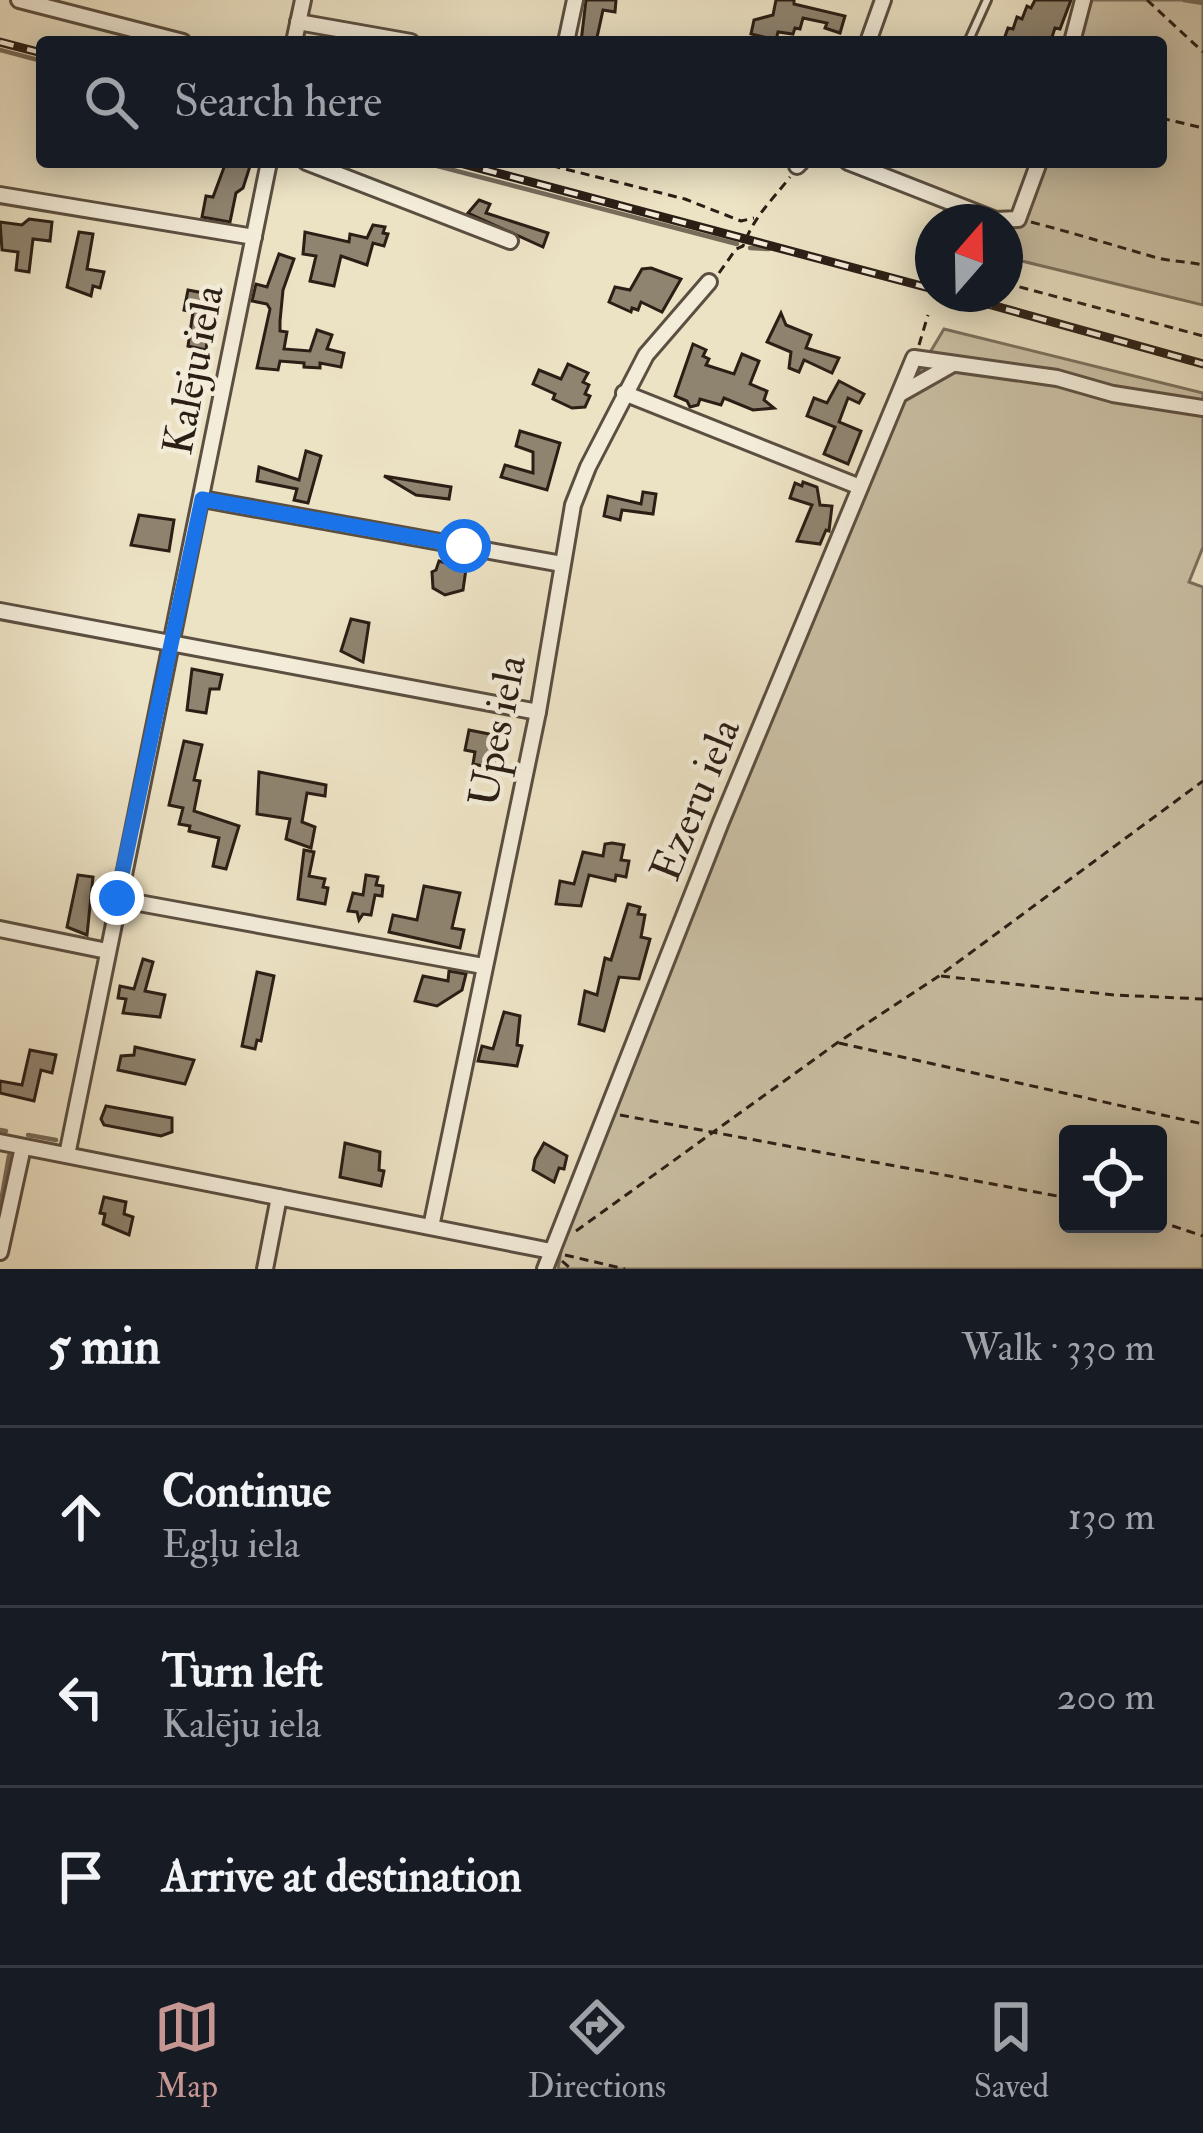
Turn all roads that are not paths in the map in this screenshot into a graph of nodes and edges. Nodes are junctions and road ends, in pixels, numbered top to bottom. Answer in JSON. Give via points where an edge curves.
{"nodes":[{"id":1,"x":19,"y":0,"type":"edge"},
{"id":2,"x":303,"y":0,"type":"edge"},
{"id":3,"x":575,"y":0,"type":"edge"},
{"id":4,"x":883,"y":0,"type":"edge"},
{"id":5,"x":987,"y":0,"type":"edge"},
{"id":6,"x":1083,"y":0,"type":"edge"},
{"id":7,"x":298,"y":22,"type":"junction"},
{"id":8,"x":160,"y":36,"type":"edge"},
{"id":9,"x":295,"y":36,"type":"edge"},
{"id":10,"x":377,"y":36,"type":"edge"},
{"id":11,"x":567,"y":36,"type":"edge"},
{"id":12,"x":870,"y":36,"type":"edge"},
{"id":13,"x":971,"y":36,"type":"edge"},
{"id":14,"x":1074,"y":36,"type":"edge"},
{"id":15,"x":268,"y":168,"type":"edge"},
{"id":16,"x":321,"y":168,"type":"edge"},
{"id":17,"x":864,"y":168,"type":"edge"},
{"id":18,"x":1037,"y":168,"type":"edge"},
{"id":19,"x":0,"y":195,"type":"edge"},
{"id":20,"x":254,"y":237,"type":"junction"},
{"id":21,"x":510,"y":242,"type":"dead end"},
{"id":22,"x":709,"y":282,"type":"road end"},
{"id":23,"x":953,"y":364,"type":"junction"},
{"id":24,"x":624,"y":393,"type":"junction"},
{"id":25,"x":899,"y":395,"type":"junction"},
{"id":26,"x":1203,"y":408,"type":"edge"},
{"id":27,"x":860,"y":487,"type":"junction"},
{"id":28,"x":202,"y":499,"type":"junction"},
{"id":29,"x":562,"y":564,"type":"junction"},
{"id":30,"x":0,"y":611,"type":"edge"},
{"id":31,"x":172,"y":643,"type":"junction"},
{"id":32,"x":538,"y":712,"type":"junction"},
{"id":33,"x":117,"y":898,"type":"junction"},
{"id":34,"x":0,"y":929,"type":"edge"},
{"id":35,"x":107,"y":951,"type":"junction"},
{"id":36,"x":483,"y":966,"type":"junction"},
{"id":37,"x":0,"y":1142,"type":"edge"},
{"id":38,"x":23,"y":1147,"type":"junction"},
{"id":39,"x":67,"y":1155,"type":"junction"},
{"id":40,"x":279,"y":1197,"type":"junction"},
{"id":41,"x":431,"y":1227,"type":"junction"},
{"id":42,"x":551,"y":1251,"type":"junction"},
{"id":43,"x":0,"y":1252,"type":"edge"},
{"id":44,"x":266,"y":1269,"type":"edge"},
{"id":45,"x":545,"y":1269,"type":"edge"}],
"edges":[{"from":1,"to":8,"type":"street"},
{"from":2,"to":7,"type":"street"},
{"from":3,"to":11,"type":"street"},
{"from":4,"to":12,"type":"street"},
{"from":5,"to":13,"type":"lane"},
{"from":6,"to":14,"type":"street"},
{"from":7,"to":9,"type":"street"},
{"from":7,"to":10,"type":"street"},
{"from":15,"to":20,"type":"street","name":"Kalēju iela"},
{"from":16,"to":21,"type":"street"},
{"from":17,"to":18,"type":"street","via":[[996,220],[1018,219]]},
{"from":19,"to":20,"type":"street"},
{"from":20,"to":28,"type":"street","name":"Kalēju iela"},
{"from":22,"to":24,"type":"street","name":"Upes iela"},
{"from":23,"to":25,"type":"street"},
{"from":23,"to":25,"type":"street","name":"Ezeru iela","via":[[914,358]]},
{"from":23,"to":26,"type":"street"},
{"from":24,"to":27,"type":"street"},
{"from":24,"to":29,"type":"street","name":"Upes iela","via":[[573,505]]},
{"from":25,"to":27,"type":"street","name":"Ezeru iela"},
{"from":27,"to":42,"type":"street","name":"Ezeru iela"},
{"from":28,"to":29,"type":"street"},
{"from":28,"to":31,"type":"street","name":"Kalēju iela"},
{"from":29,"to":32,"type":"street","name":"Upes iela"},
{"from":30,"to":31,"type":"street"},
{"from":31,"to":32,"type":"street"},
{"from":31,"to":33,"type":"street","name":"Kalēju iela"},
{"from":32,"to":36,"type":"street","name":"Upes iela"},
{"from":33,"to":35,"type":"street","name":"Kalēju iela"},
{"from":33,"to":36,"type":"street"},
{"from":34,"to":35,"type":"street"},
{"from":35,"to":39,"type":"street","name":"Kalēju iela"},
{"from":36,"to":41,"type":"street","name":"Upes iela"},
{"from":37,"to":38,"type":"street"},
{"from":38,"to":39,"type":"street"},
{"from":38,"to":43,"type":"street"},
{"from":39,"to":40,"type":"street"},
{"from":40,"to":41,"type":"street"},
{"from":40,"to":44,"type":"street"},
{"from":41,"to":42,"type":"street"},
{"from":42,"to":45,"type":"street","name":"Ezeru iela"}]}
